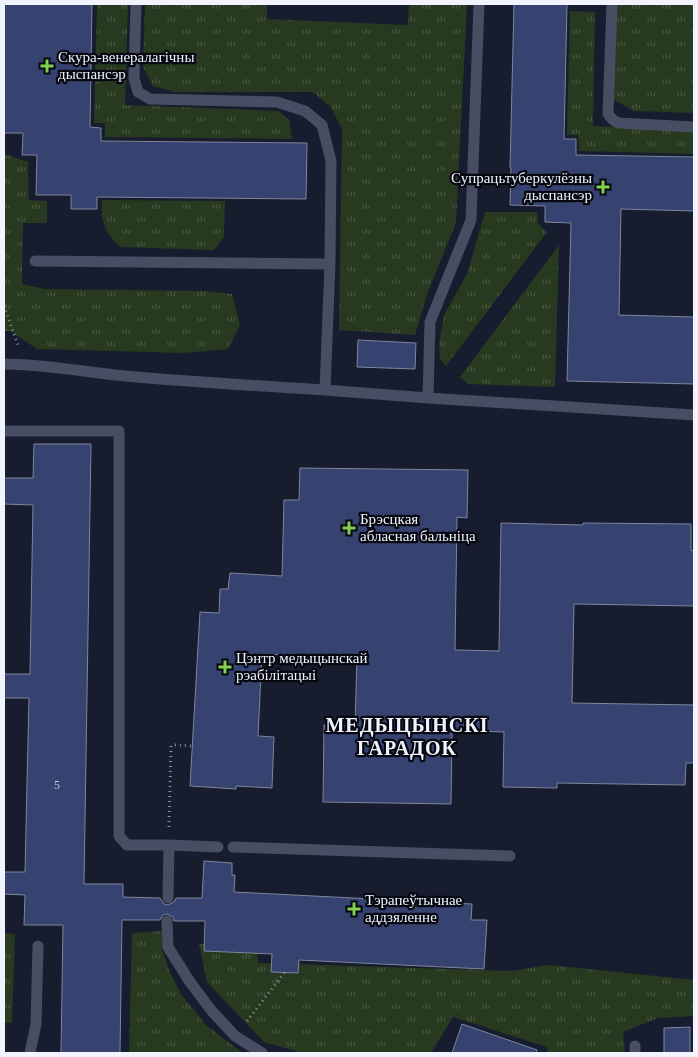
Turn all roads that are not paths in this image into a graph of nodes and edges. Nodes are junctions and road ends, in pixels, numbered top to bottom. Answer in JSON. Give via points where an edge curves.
{"nodes":[{"id":1,"x":136,"y":4,"type":"edge"},
{"id":2,"x":479,"y":4,"type":"edge"},
{"id":3,"x":612,"y":4,"type":"edge"},
{"id":4,"x":694,"y":127,"type":"edge"},
{"id":5,"x":35,"y":261,"type":"dead end"},
{"id":6,"x":330,"y":264,"type":"junction"},
{"id":7,"x":4,"y":364,"type":"edge"},
{"id":8,"x":326,"y":390,"type":"junction"},
{"id":9,"x":428,"y":398,"type":"junction"},
{"id":10,"x":694,"y":415,"type":"edge"},
{"id":11,"x":4,"y":431,"type":"edge"},
{"id":12,"x":169,"y":845,"type":"junction"},
{"id":13,"x":218,"y":847,"type":"dead end"},
{"id":14,"x":233,"y":847,"type":"dead end"},
{"id":15,"x":510,"y":856,"type":"dead end"},
{"id":16,"x":168,"y":898,"type":"dead end"},
{"id":17,"x":167,"y":920,"type":"dead end"},
{"id":18,"x":38,"y":946,"type":"dead end"},
{"id":19,"x":30,"y":1053,"type":"edge"},
{"id":20,"x":262,"y":1053,"type":"edge"}],
"edges":[{"from":1,"to":6,"type":"lane","via":[[134,78],[138,92],[150,98],[172,100],[277,102],[305,111],[322,125],[331,161]]},
{"from":2,"to":9,"type":"lane","via":[[471,220],[430,322]]},
{"from":3,"to":4,"type":"lane","via":[[608,114],[619,123]]},
{"from":5,"to":6,"type":"lane"},
{"from":6,"to":8,"type":"lane"},
{"from":7,"to":8,"type":"lane","via":[[179,381]]},
{"from":8,"to":9,"type":"lane"},
{"from":9,"to":10,"type":"lane"},
{"from":11,"to":12,"type":"lane","via":[[119,431],[119,836],[127,844]]},
{"from":12,"to":13,"type":"lane"},
{"from":12,"to":16,"type":"lane"},
{"from":14,"to":15,"type":"lane"},
{"from":17,"to":20,"type":"lane","via":[[168,947],[190,982],[235,1036]]},
{"from":18,"to":19,"type":"lane","via":[[36,1024]]}]}
